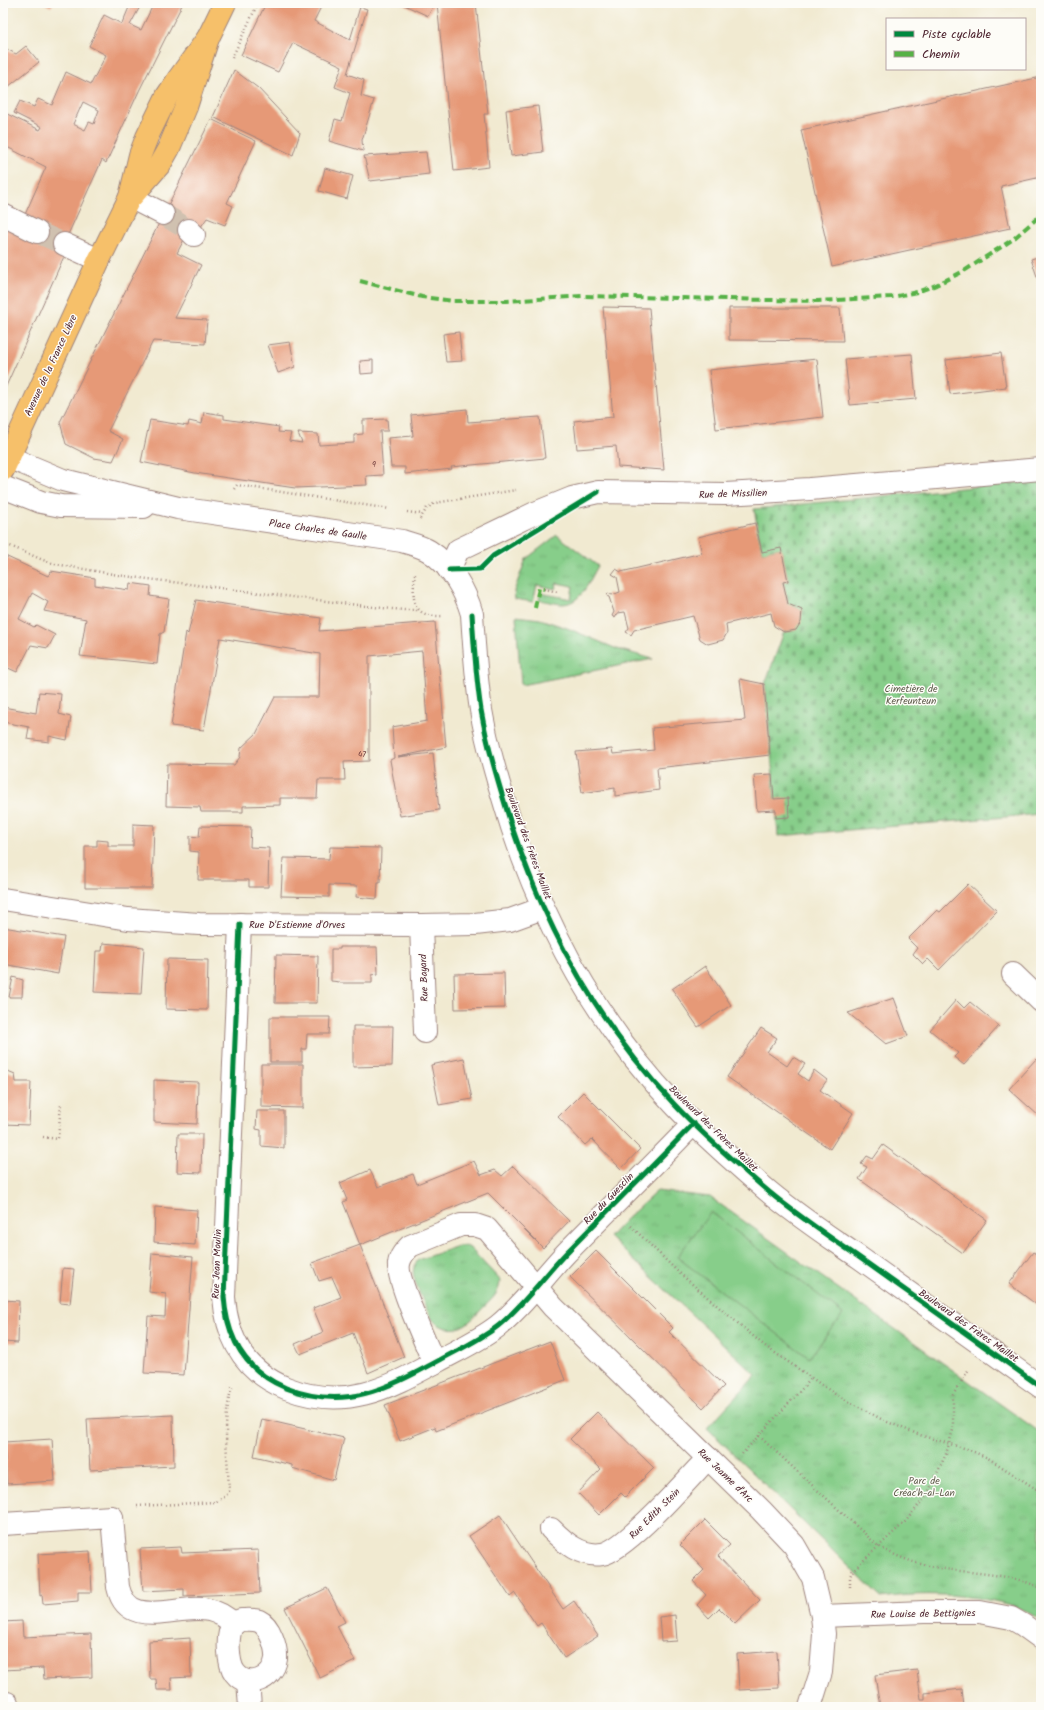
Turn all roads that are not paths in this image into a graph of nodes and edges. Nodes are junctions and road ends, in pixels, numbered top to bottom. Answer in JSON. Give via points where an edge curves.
{"nodes":[{"id":1,"x":225,"y":3,"type":"edge"},
{"id":2,"x":130,"y":197,"type":"junction"},
{"id":3,"x":163,"y":214,"type":"tunnel mouth"},
{"id":4,"x":3,"y":215,"type":"edge"},
{"id":5,"x":37,"y":232,"type":"tunnel mouth"},
{"id":6,"x":64,"y":244,"type":"tunnel mouth"},
{"id":7,"x":99,"y":260,"type":"junction"},
{"id":8,"x":6,"y":463,"type":"edge"},
{"id":9,"x":1041,"y":469,"type":"edge"},
{"id":10,"x":3,"y":487,"type":"edge"},
{"id":11,"x":178,"y":508,"type":"junction"},
{"id":12,"x":449,"y":570,"type":"junction"},
{"id":13,"x":3,"y":899,"type":"edge"},
{"id":14,"x":543,"y":908,"type":"junction"},
{"id":15,"x":240,"y":924,"type":"junction"},
{"id":16,"x":421,"y":925,"type":"junction"},
{"id":17,"x":1013,"y":974,"type":"dead end"},
{"id":18,"x":1041,"y":1000,"type":"edge"},
{"id":19,"x":425,"y":1032,"type":"dead end"},
{"id":20,"x":694,"y":1124,"type":"junction"},
{"id":21,"x":537,"y":1286,"type":"junction"},
{"id":22,"x":434,"y":1363,"type":"junction"},
{"id":23,"x":1041,"y":1387,"type":"edge"},
{"id":24,"x":708,"y":1458,"type":"junction"},
{"id":25,"x":3,"y":1524,"type":"edge"},
{"id":26,"x":552,"y":1530,"type":"dead end"},
{"id":27,"x":822,"y":1616,"type":"junction"},
{"id":28,"x":234,"y":1624,"type":"junction"},
{"id":29,"x":1041,"y":1638,"type":"edge"},
{"id":30,"x":248,"y":1681,"type":"junction"},
{"id":31,"x":250,"y":1707,"type":"edge"},
{"id":32,"x":810,"y":1707,"type":"edge"}],
"edges":[{"from":1,"to":2,"type":"main road","name":"Avenue de la France Libre","via":[[208,38],[167,96],[147,137]]},
{"from":2,"to":3,"type":"street"},
{"from":2,"to":7,"type":"main road","name":"Avenue de la France Libre"},
{"from":4,"to":5,"type":"street"},
{"from":6,"to":7,"type":"street"},
{"from":7,"to":8,"type":"main road","name":"Avenue de la France Libre"},
{"from":8,"to":11,"type":"street","name":"Place Charles de Gaulle","via":[[63,480]]},
{"from":9,"to":12,"type":"street","name":"Rue de Missilien","via":[[725,494],[585,494],[535,513],[458,550]]},
{"from":10,"to":11,"type":"street","name":"Place Charles de Gaulle","via":[[41,502],[71,507]]},
{"from":11,"to":12,"type":"street","name":"Place Charles de Gaulle","via":[[402,541],[428,551]]},
{"from":12,"to":14,"type":"street","name":"Boulevard des Frères Maillet","via":[[462,589],[472,614],[476,677],[482,718],[495,772],[521,854]]},
{"from":13,"to":15,"type":"street","name":"Rue D'Estienne d'Orves","via":[[146,921]]},
{"from":14,"to":16,"type":"street","name":"Rue D'Estienne d'Orves","via":[[500,922]]},
{"from":14,"to":20,"type":"street","name":"Boulevard des Frères Maillet","via":[[574,968],[610,1026],[652,1080]]},
{"from":15,"to":16,"type":"street","name":"Rue D'Estienne d'Orves"},
{"from":15,"to":22,"type":"street","name":"Rue Jean Moulin","via":[[224,1286],[225,1313],[234,1341],[248,1364],[276,1384],[302,1393],[335,1398],[370,1393],[394,1384]]},
{"from":16,"to":19,"type":"street","name":"Rue Bayard"},
{"from":17,"to":18,"type":"street"},
{"from":20,"to":21,"type":"street","name":"Rue du Guesclin"},
{"from":20,"to":23,"type":"street","name":"Boulevard des Frères Maillet","via":[[774,1196]]},
{"from":21,"to":22,"type":"street","name":"Rue Jean Moulin","via":[[498,1325]]},
{"from":21,"to":22,"type":"street","name":"Rue Jeanne d'Arc","via":[[487,1229],[474,1224],[461,1225],[410,1246],[405,1250],[398,1265],[399,1272]]},
{"from":21,"to":24,"type":"street","name":"Rue Jeanne d'Arc","via":[[553,1307]]},
{"from":24,"to":26,"type":"street","name":"Rue Edith Stein","via":[[629,1539],[612,1550],[602,1554],[578,1551]]},
{"from":24,"to":27,"type":"street","name":"Rue Jeanne d'Arc","via":[[794,1545],[812,1578]]},
{"from":25,"to":28,"type":"street","via":[[112,1516],[118,1587],[124,1604],[137,1612],[208,1610],[224,1616]]},
{"from":27,"to":29,"type":"street","name":"Rue Louise de Bettignies","via":[[980,1612],[1011,1618]]},
{"from":27,"to":32,"type":"street","name":"Rue Jeanne d'Arc","via":[[824,1634],[821,1672]]},
{"from":28,"to":30,"type":"street","via":[[229,1640],[230,1662],[234,1673]]},
{"from":28,"to":30,"type":"street","via":[[241,1620],[259,1621],[265,1625],[276,1654],[272,1671],[265,1678]]},
{"from":30,"to":31,"type":"street"}]}
